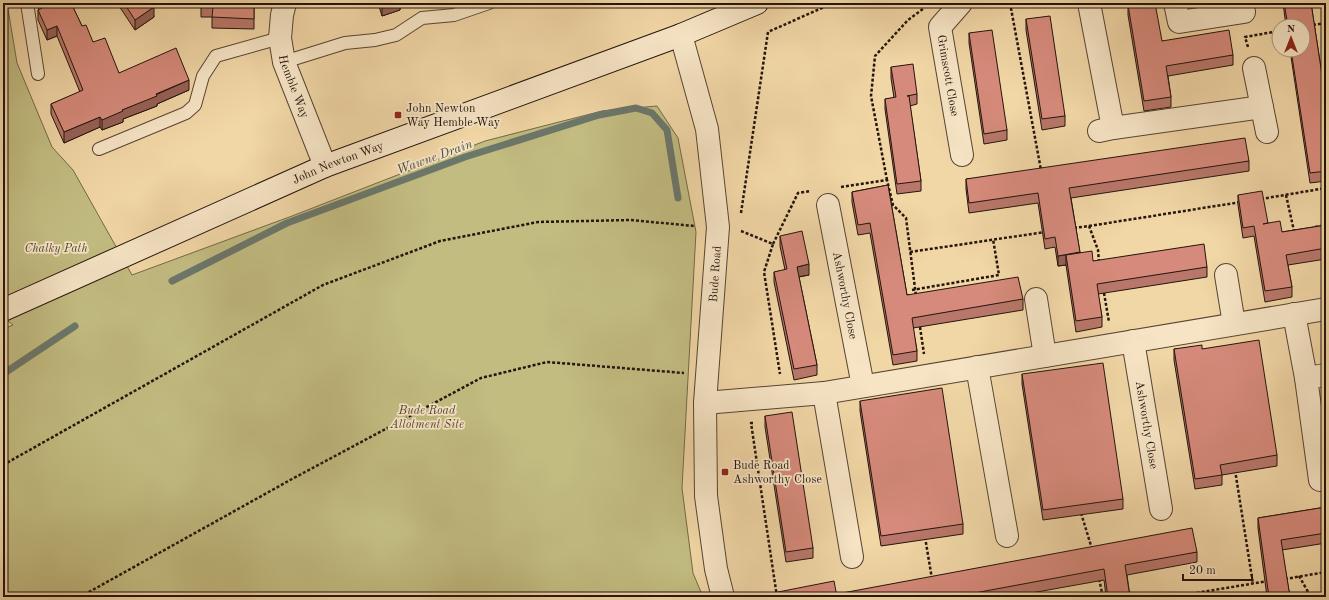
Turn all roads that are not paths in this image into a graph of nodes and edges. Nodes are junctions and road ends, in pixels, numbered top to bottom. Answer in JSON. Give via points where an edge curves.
{"nodes":[{"id":1,"x":27,"y":3,"type":"edge"},
{"id":2,"x":285,"y":3,"type":"edge"},
{"id":3,"x":489,"y":3,"type":"edge"},
{"id":4,"x":757,"y":3,"type":"edge"},
{"id":5,"x":961,"y":3,"type":"edge"},
{"id":6,"x":1089,"y":3,"type":"edge"},
{"id":7,"x":1175,"y":3,"type":"edge"},
{"id":8,"x":1242,"y":3,"type":"edge"},
{"id":9,"x":681,"y":35,"type":"junction"},
{"id":10,"x":280,"y":38,"type":"junction"},
{"id":11,"x":284,"y":62,"type":"junction"},
{"id":12,"x":1254,"y":68,"type":"road end"},
{"id":13,"x":38,"y":74,"type":"dead end"},
{"id":14,"x":1262,"y":107,"type":"junction"},
{"id":15,"x":1267,"y":132,"type":"dead end"},
{"id":16,"x":99,"y":149,"type":"dead end"},
{"id":17,"x":962,"y":155,"type":"dead end"},
{"id":18,"x":325,"y":166,"type":"junction"},
{"id":19,"x":823,"y":197,"type":"road end"},
{"id":20,"x":1226,"y":275,"type":"dead end"},
{"id":21,"x":1036,"y":299,"type":"dead end"},
{"id":22,"x":1326,"y":309,"type":"edge"},
{"id":23,"x":3,"y":310,"type":"edge"},
{"id":24,"x":1294,"y":314,"type":"junction"},
{"id":25,"x":1234,"y":324,"type":"junction"},
{"id":26,"x":1123,"y":343,"type":"junction"},
{"id":27,"x":1045,"y":356,"type":"junction"},
{"id":28,"x":977,"y":367,"type":"junction"},
{"id":29,"x":1316,"y":376,"type":"edge"},
{"id":30,"x":863,"y":386,"type":"junction"},
{"id":31,"x":824,"y":393,"type":"junction"},
{"id":32,"x":705,"y":403,"type":"junction"},
{"id":33,"x":1320,"y":480,"type":"dead end"},
{"id":34,"x":1161,"y":509,"type":"dead end"},
{"id":35,"x":1007,"y":536,"type":"dead end"},
{"id":36,"x":852,"y":557,"type":"dead end"},
{"id":37,"x":723,"y":597,"type":"edge"}],
"edges":[{"from":1,"to":13,"type":"lane"},
{"from":2,"to":10,"type":"street","name":"Hemble Way"},
{"from":3,"to":11,"type":"lane","via":[[454,15],[422,18],[396,35],[345,43]]},
{"from":4,"to":9,"type":"street"},
{"from":5,"to":17,"type":"street","name":"Grimscott Close","via":[[940,27]]},
{"from":6,"to":14,"type":"street","via":[[1106,129]]},
{"from":7,"to":8,"type":"street","via":[[1179,22],[1244,12]]},
{"from":9,"to":18,"type":"street","name":"John Newton Way"},
{"from":9,"to":32,"type":"street","name":"Bude Road","via":[[707,129],[728,227]]},
{"from":10,"to":11,"type":"street","name":"Hemble Way"},
{"from":10,"to":16,"type":"lane","via":[[216,56],[203,76],[195,105],[186,113]]},
{"from":11,"to":18,"type":"street","name":"Hemble Way"},
{"from":12,"to":14,"type":"street"},
{"from":14,"to":15,"type":"street"},
{"from":18,"to":23,"type":"street","name":"John Newton Way"},
{"from":19,"to":30,"type":"street","name":"Ashworthy Close"},
{"from":20,"to":25,"type":"street"},
{"from":21,"to":27,"type":"street"},
{"from":22,"to":24,"type":"street"},
{"from":24,"to":25,"type":"street"},
{"from":24,"to":29,"type":"street"},
{"from":25,"to":26,"type":"street"},
{"from":26,"to":27,"type":"street"},
{"from":26,"to":34,"type":"street","name":"Ashworthy Close"},
{"from":27,"to":28,"type":"street"},
{"from":28,"to":30,"type":"street"},
{"from":28,"to":35,"type":"street"},
{"from":29,"to":33,"type":"street"},
{"from":30,"to":31,"type":"street"},
{"from":31,"to":32,"type":"street"},
{"from":31,"to":36,"type":"street"},
{"from":32,"to":37,"type":"street","name":"Bude Road","via":[[706,496],[716,569]]}]}
